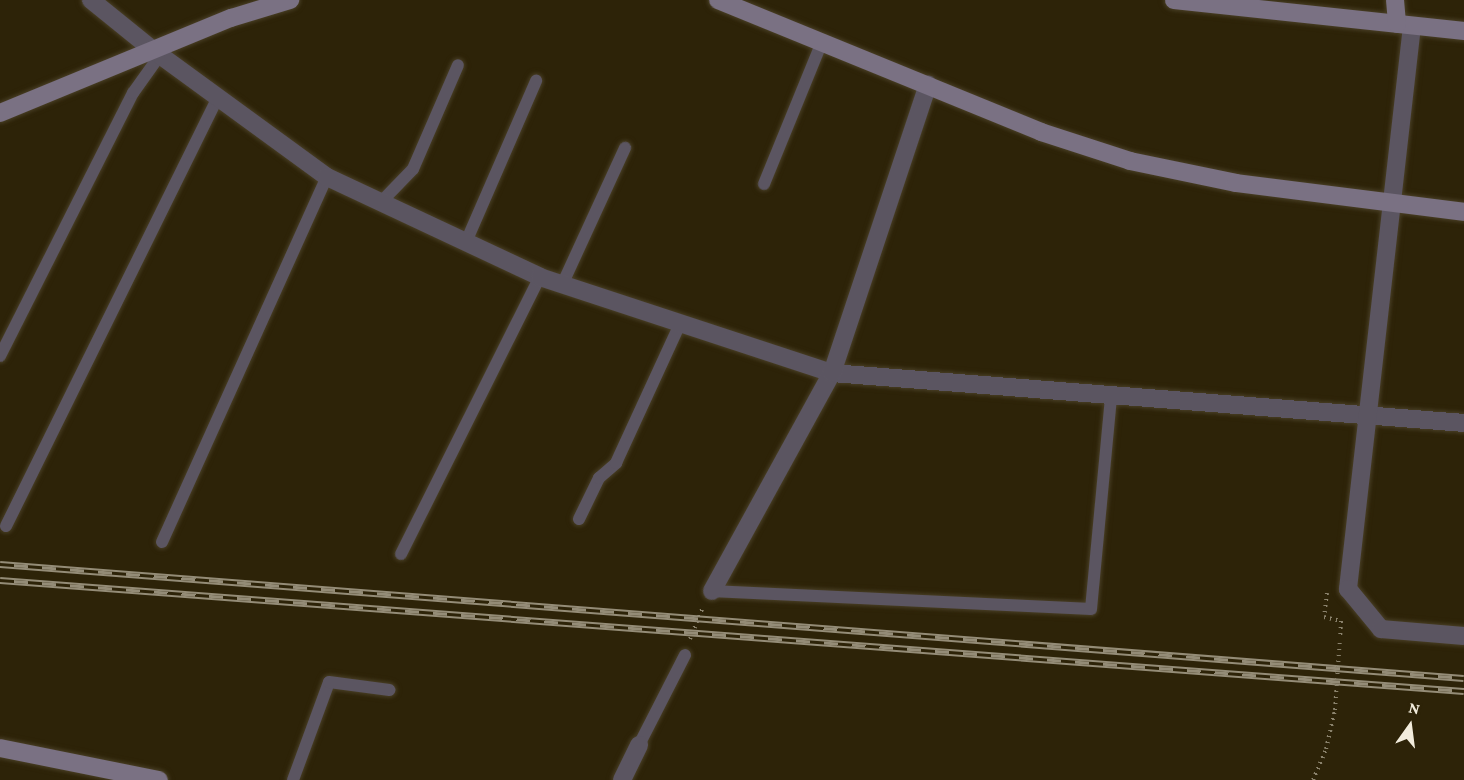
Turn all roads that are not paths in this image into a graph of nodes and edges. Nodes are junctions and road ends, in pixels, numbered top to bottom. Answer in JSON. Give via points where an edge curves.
{"nodes":[{"id":1,"x":91,"y":0,"type":"edge"},
{"id":2,"x":290,"y":0,"type":"edge"},
{"id":3,"x":718,"y":0,"type":"edge"},
{"id":4,"x":1174,"y":0,"type":"edge"},
{"id":5,"x":1395,"y":0,"type":"edge"},
{"id":6,"x":1404,"y":25,"type":"junction"},
{"id":7,"x":1464,"y":31,"type":"edge"},
{"id":8,"x":822,"y":42,"type":"junction"},
{"id":9,"x":156,"y":52,"type":"junction"},
{"id":10,"x":458,"y":65,"type":"dead end"},
{"id":11,"x":536,"y":81,"type":"dead end"},
{"id":12,"x":928,"y":85,"type":"junction"},
{"id":13,"x":218,"y":97,"type":"junction"},
{"id":14,"x":0,"y":113,"type":"edge"},
{"id":15,"x":625,"y":148,"type":"dead end"},
{"id":16,"x":327,"y":177,"type":"junction"},
{"id":17,"x":764,"y":184,"type":"dead end"},
{"id":18,"x":381,"y":202,"type":"junction"},
{"id":19,"x":1392,"y":203,"type":"junction"},
{"id":20,"x":1464,"y":212,"type":"edge"},
{"id":21,"x":466,"y":242,"type":"junction"},
{"id":22,"x":540,"y":277,"type":"junction"},
{"id":23,"x":562,"y":285,"type":"junction"},
{"id":24,"x":680,"y":324,"type":"junction"},
{"id":25,"x":0,"y":356,"type":"edge"},
{"id":26,"x":832,"y":373,"type":"junction"},
{"id":27,"x":1111,"y":397,"type":"junction"},
{"id":28,"x":1368,"y":415,"type":"junction"},
{"id":29,"x":1464,"y":423,"type":"edge"},
{"id":30,"x":579,"y":519,"type":"dead end"},
{"id":31,"x":6,"y":526,"type":"dead end"},
{"id":32,"x":162,"y":542,"type":"dead end"},
{"id":33,"x":401,"y":554,"type":"dead end"},
{"id":34,"x":712,"y":591,"type":"joint"},
{"id":35,"x":1464,"y":636,"type":"edge"},
{"id":36,"x":685,"y":655,"type":"road end"},
{"id":37,"x":389,"y":690,"type":"dead end"},
{"id":38,"x":639,"y":745,"type":"joint"},
{"id":39,"x":0,"y":748,"type":"edge"},
{"id":40,"x":106,"y":775,"type":"edge"},
{"id":41,"x":159,"y":780,"type":"edge"},
{"id":42,"x":293,"y":780,"type":"edge"},
{"id":43,"x":622,"y":780,"type":"edge"}],
"edges":[{"from":1,"to":9,"type":"street"},
{"from":2,"to":9,"type":"street","via":[[231,18]]},
{"from":3,"to":8,"type":"street"},
{"from":4,"to":6,"type":"street"},
{"from":5,"to":6,"type":"street"},
{"from":6,"to":7,"type":"street"},
{"from":6,"to":19,"type":"street"},
{"from":8,"to":12,"type":"street"},
{"from":8,"to":17,"type":"lane"},
{"from":9,"to":13,"type":"street"},
{"from":9,"to":14,"type":"street"},
{"from":9,"to":25,"type":"lane"},
{"from":10,"to":18,"type":"lane","via":[[413,169]]},
{"from":11,"to":21,"type":"lane"},
{"from":12,"to":19,"type":"street","via":[[1041,132],[1130,161],[1236,183]]},
{"from":12,"to":26,"type":"street"},
{"from":13,"to":16,"type":"street"},
{"from":13,"to":31,"type":"lane"},
{"from":15,"to":23,"type":"lane"},
{"from":16,"to":18,"type":"street"},
{"from":16,"to":32,"type":"lane"},
{"from":18,"to":21,"type":"street"},
{"from":19,"to":20,"type":"street"},
{"from":19,"to":28,"type":"street"},
{"from":21,"to":22,"type":"street"},
{"from":22,"to":23,"type":"street"},
{"from":22,"to":33,"type":"lane"},
{"from":23,"to":24,"type":"street"},
{"from":24,"to":26,"type":"street"},
{"from":24,"to":30,"type":"lane","via":[[616,463],[599,478]]},
{"from":26,"to":27,"type":"street"},
{"from":26,"to":34,"type":"street"},
{"from":27,"to":28,"type":"street"},
{"from":27,"to":34,"type":"lane","via":[[1091,609]]},
{"from":28,"to":29,"type":"street"},
{"from":28,"to":35,"type":"street","via":[[1347,589],[1381,629]]},
{"from":36,"to":38,"type":"lane"},
{"from":37,"to":42,"type":"lane","via":[[329,682]]},
{"from":38,"to":43,"type":"street"},
{"from":39,"to":40,"type":"street"},
{"from":40,"to":41,"type":"street"}]}
